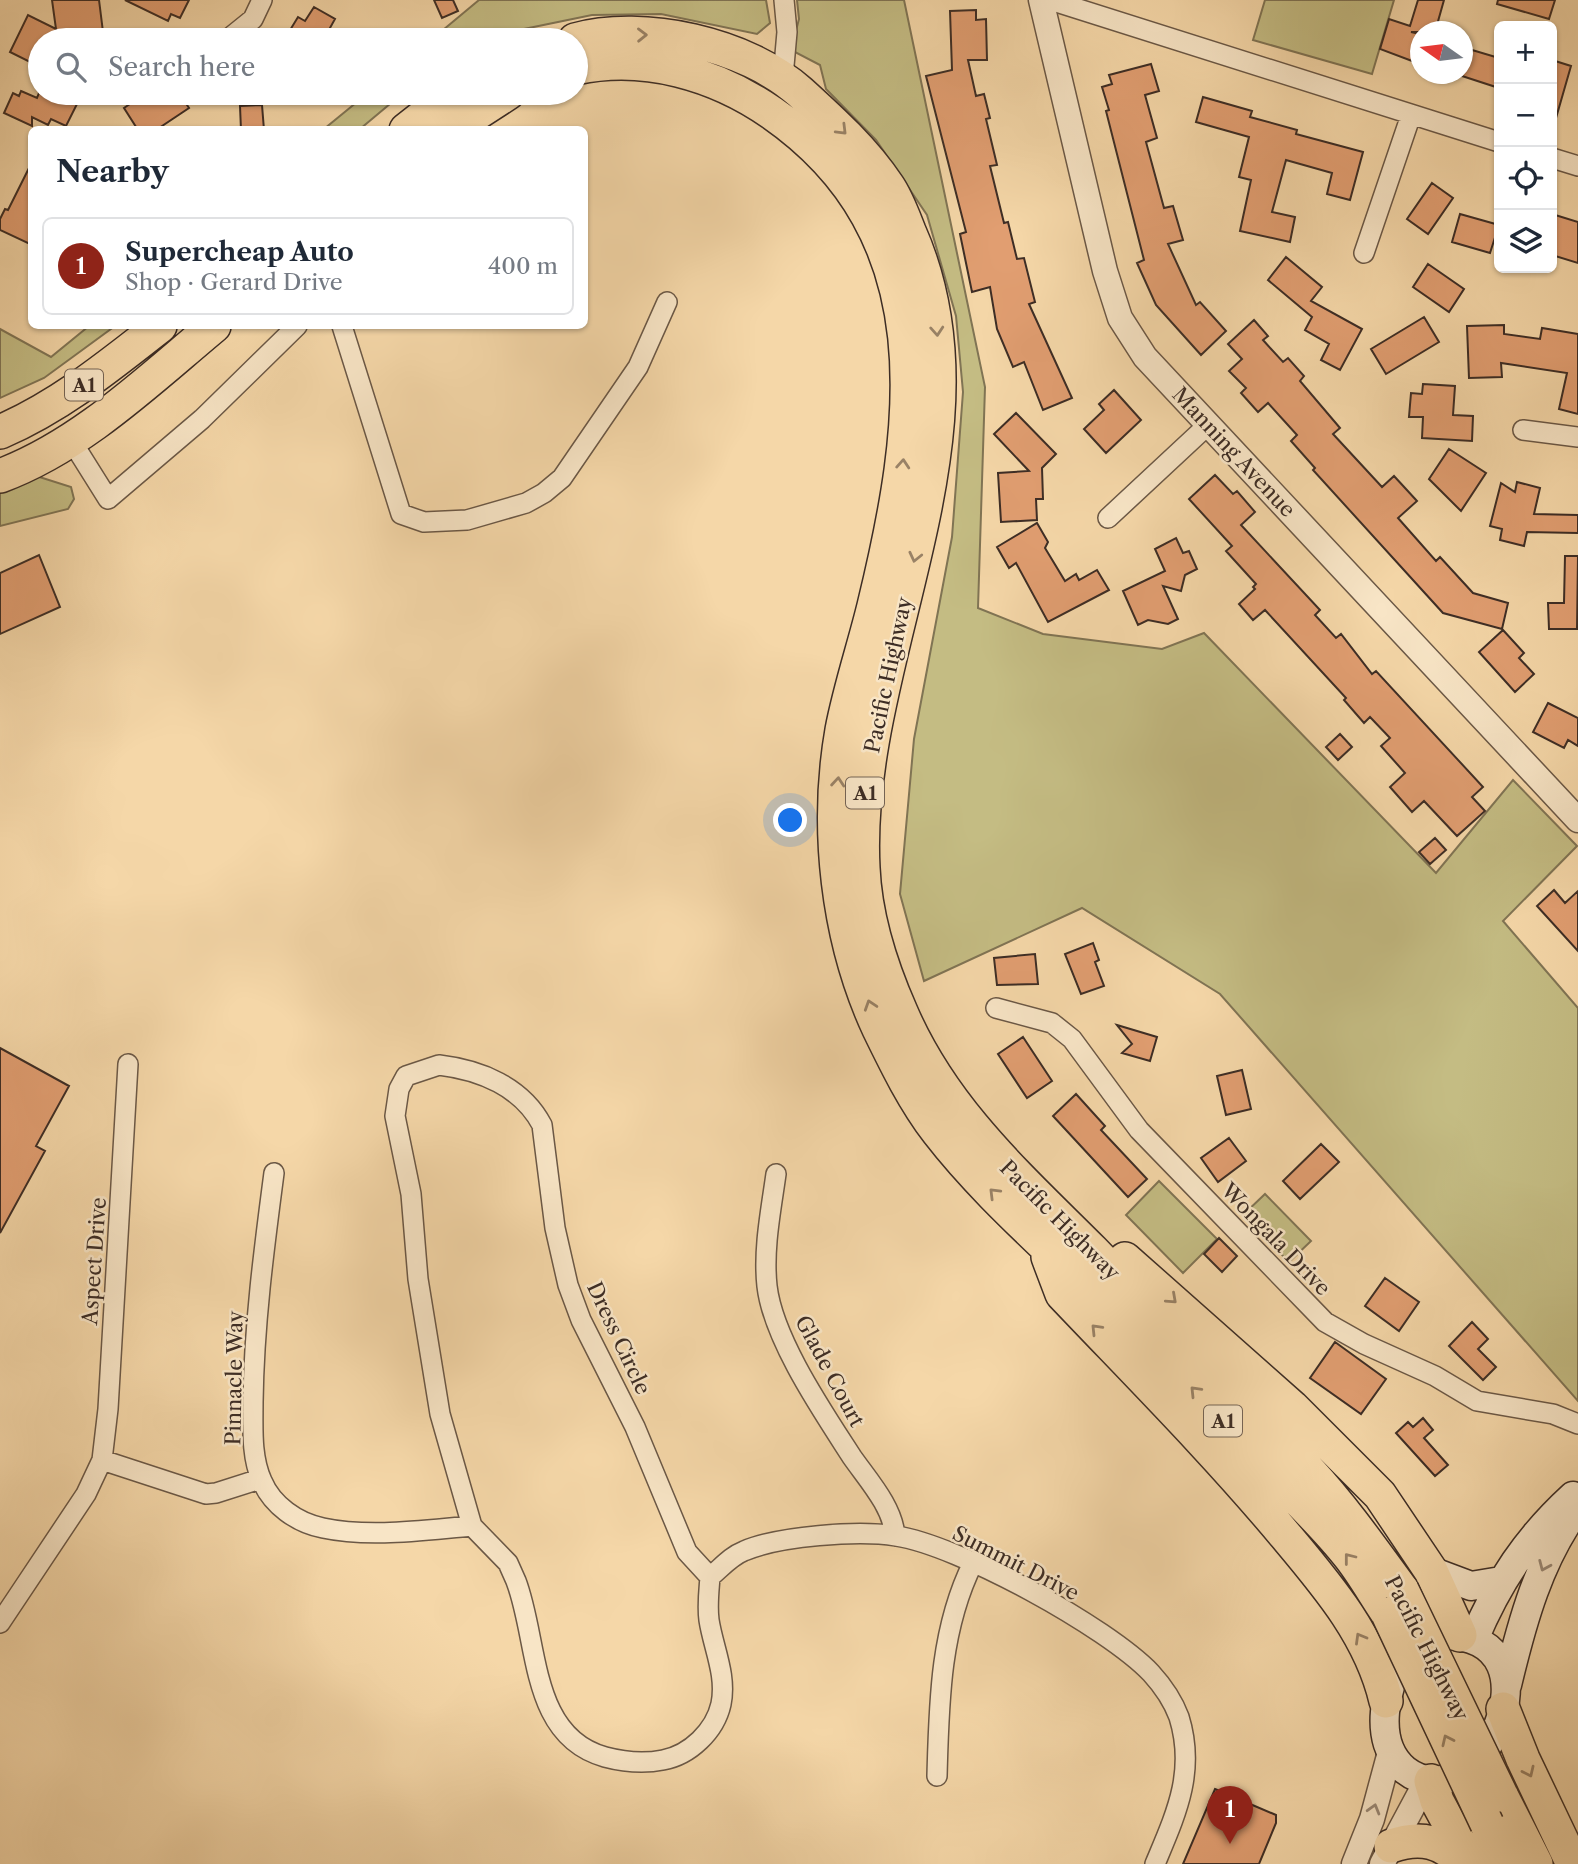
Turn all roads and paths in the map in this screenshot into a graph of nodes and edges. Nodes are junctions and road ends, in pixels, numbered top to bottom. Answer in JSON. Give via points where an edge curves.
{"nodes":[{"id":1,"x":262,"y":0,"type":"edge"},
{"id":2,"x":784,"y":0,"type":"edge"},
{"id":3,"x":1041,"y":0,"type":"edge"},
{"id":4,"x":1050,"y":0,"type":"edge"},
{"id":5,"x":242,"y":28,"type":"edge"},
{"id":6,"x":588,"y":36,"type":"edge"},
{"id":7,"x":588,"y":67,"type":"edge"},
{"id":8,"x":783,"y":77,"type":"junction"},
{"id":9,"x":438,"y":105,"type":"edge"},
{"id":10,"x":490,"y":105,"type":"edge"},
{"id":11,"x":1411,"y":115,"type":"junction"},
{"id":12,"x":411,"y":126,"type":"edge"},
{"id":13,"x":457,"y":126,"type":"edge"},
{"id":14,"x":1494,"y":140,"type":"edge"},
{"id":15,"x":1557,"y":160,"type":"edge"},
{"id":16,"x":1578,"y":166,"type":"edge"},
{"id":17,"x":1364,"y":253,"type":"dead end"},
{"id":18,"x":667,"y":302,"type":"dead end"},
{"id":19,"x":156,"y":329,"type":"edge"},
{"id":20,"x":168,"y":329,"type":"edge"},
{"id":21,"x":210,"y":329,"type":"edge"},
{"id":22,"x":294,"y":329,"type":"edge"},
{"id":23,"x":343,"y":329,"type":"edge"},
{"id":24,"x":1209,"y":424,"type":"junction"},
{"id":25,"x":1523,"y":430,"type":"dead end"},
{"id":26,"x":0,"y":432,"type":"edge"},
{"id":27,"x":1578,"y":437,"type":"edge"},
{"id":28,"x":71,"y":440,"type":"junction"},
{"id":29,"x":0,"y":449,"type":"edge"},
{"id":30,"x":0,"y":476,"type":"edge"},
{"id":31,"x":1108,"y":518,"type":"dead end"},
{"id":32,"x":1578,"y":820,"type":"edge"},
{"id":33,"x":996,"y":1008,"type":"dead end"},
{"id":34,"x":128,"y":1064,"type":"dead end"},
{"id":35,"x":274,"y":1173,"type":"dead end"},
{"id":36,"x":776,"y":1174,"type":"dead end"},
{"id":37,"x":1042,"y":1242,"type":"junction"},
{"id":38,"x":1095,"y":1254,"type":"junction"},
{"id":39,"x":1578,"y":1424,"type":"edge"},
{"id":40,"x":102,"y":1460,"type":"junction"},
{"id":41,"x":260,"y":1479,"type":"junction"},
{"id":42,"x":1578,"y":1492,"type":"edge"},
{"id":43,"x":1578,"y":1507,"type":"edge"},
{"id":44,"x":472,"y":1527,"type":"junction"},
{"id":45,"x":895,"y":1536,"type":"junction"},
{"id":46,"x":973,"y":1563,"type":"junction"},
{"id":47,"x":1431,"y":1571,"type":"junction"},
{"id":48,"x":710,"y":1577,"type":"junction"},
{"id":49,"x":1501,"y":1581,"type":"junction"},
{"id":50,"x":1395,"y":1602,"type":"junction"},
{"id":51,"x":0,"y":1623,"type":"edge"},
{"id":52,"x":1467,"y":1637,"type":"junction"},
{"id":53,"x":1386,"y":1701,"type":"junction"},
{"id":54,"x":1504,"y":1701,"type":"junction"},
{"id":55,"x":1390,"y":1752,"type":"junction"},
{"id":56,"x":937,"y":1776,"type":"dead end"},
{"id":57,"x":1429,"y":1780,"type":"junction"},
{"id":58,"x":1494,"y":1809,"type":"junction"},
{"id":59,"x":1386,"y":1855,"type":"edge"},
{"id":60,"x":1155,"y":1864,"type":"edge"},
{"id":61,"x":1354,"y":1864,"type":"edge"},
{"id":62,"x":1468,"y":1864,"type":"edge"},
{"id":63,"x":1504,"y":1864,"type":"edge"},
{"id":64,"x":1536,"y":1864,"type":"edge"},
{"id":65,"x":1573,"y":1864,"type":"edge"}],
"edges":[{"from":1,"to":5,"type":"street","via":[[253,19]]},
{"from":2,"to":8,"type":"street","via":[[788,32]]},
{"from":3,"to":24,"type":"street","name":"Manning Avenue","via":[[1105,271],[1121,318],[1145,357]]},
{"from":4,"to":11,"type":"street"},
{"from":6,"to":8,"type":"highway","name":"Pacific Highway","number":"A1","one_way":true,"via":[[673,37],[729,50]]},
{"from":37,"to":7,"type":"highway","name":"Pacific Highway","number":"A1","one_way":true,"via":[[936,1130],[907,1084],[877,1024],[839,892],[835,813],[842,731],[902,472],[907,377],[901,305],[884,244],[845,178],[804,135],[751,98],[698,74],[640,64]]},
{"from":8,"to":38,"type":"highway","name":"Pacific Highway","number":"A1","one_way":true,"via":[[845,132],[891,189],[920,256],[936,322],[939,375],[933,460],[876,719],[863,801],[863,872],[880,950],[902,1015],[931,1074],[1000,1160]]},
{"from":9,"to":12,"type":"highway"},
{"from":10,"to":13,"type":"highway"},
{"from":11,"to":14,"type":"street"},
{"from":11,"to":17,"type":"street"},
{"from":15,"to":16,"type":"street"},
{"from":18,"to":23,"type":"street","via":[[638,367],[562,478],[526,503],[500,513],[447,521],[424,522],[401,514]]},
{"from":19,"to":26,"type":"highway","number":"A1","via":[[35,417]]},
{"from":20,"to":28,"type":"highway","via":[[156,349],[78,420]]},
{"from":21,"to":28,"type":"highway","number":"A1"},
{"from":22,"to":28,"type":"street","via":[[202,419],[108,499]]},
{"from":24,"to":31,"type":"street"},
{"from":24,"to":32,"type":"street","name":"Manning Avenue"},
{"from":25,"to":27,"type":"street"},
{"from":28,"to":29,"type":"highway","via":[[57,434]]},
{"from":28,"to":30,"type":"highway","number":"A1"},
{"from":33,"to":39,"type":"street","name":"Wongala Drive","via":[[1052,1023],[1072,1039],[1139,1130],[1325,1322],[1477,1401],[1553,1414]]},
{"from":34,"to":40,"type":"street","name":"Aspect Drive"},
{"from":35,"to":41,"type":"street","name":"Pinnacle Way","via":[[254,1378],[252,1441]]},
{"from":36,"to":45,"type":"street","name":"Glade Court","via":[[767,1252],[772,1308],[796,1364],[889,1514]]},
{"from":50,"to":37,"type":"highway","name":"Pacific Highway","number":"A1","one_way":true,"via":[[1192,1388]]},
{"from":53,"to":37,"type":"highway","one_way":true,"via":[[1379,1671],[1336,1596],[1244,1486],[1062,1294]]},
{"from":38,"to":47,"type":"highway","one_way":true,"via":[[1128,1260],[1292,1407],[1380,1495]]},
{"from":38,"to":50,"type":"highway","name":"Pacific Highway","number":"A1","via":[[1307,1469],[1355,1524]]},
{"from":40,"to":41,"type":"street","via":[[206,1493]]},
{"from":40,"to":51,"type":"street","name":"Aspect Drive","via":[[86,1494]]},
{"from":41,"to":44,"type":"street","name":"Pinnacle Way","via":[[273,1501],[322,1528]]},
{"from":42,"to":49,"type":"main road","via":[[1540,1527]]},
{"from":43,"to":54,"type":"main road","one_way":true,"via":[[1542,1571],[1522,1622]]},
{"from":44,"to":48,"type":"street","name":"Dress Circle","via":[[509,1563],[524,1600],[548,1710],[586,1752],[623,1762],[676,1758],[713,1724],[721,1703],[722,1677],[709,1621]]},
{"from":44,"to":48,"type":"street","name":"Dress Circle","via":[[440,1414],[427,1344],[411,1194],[395,1116],[406,1076],[439,1065],[502,1083],[533,1107],[542,1125],[559,1254],[581,1320],[635,1427],[687,1552]]},
{"from":45,"to":46,"type":"street","name":"Summit Drive"},
{"from":45,"to":48,"type":"street","name":"Summit Drive","via":[[785,1540],[743,1551]]},
{"from":46,"to":56,"type":"street","via":[[954,1609],[946,1646]]},
{"from":46,"to":60,"type":"street","name":"Summit Drive","via":[[1062,1610],[1134,1657],[1166,1692],[1186,1747],[1184,1792]]},
{"from":47,"to":49,"type":"main road","via":[[1471,1586]]},
{"from":47,"to":52,"type":"highway"},
{"from":49,"to":52,"type":"main road"},
{"from":50,"to":58,"type":"highway","name":"Pacific Highway","number":"A1","bridge":true},
{"from":52,"to":53,"type":"main road","via":[[1430,1638],[1412,1648],[1402,1660]]},
{"from":52,"to":54,"type":"main road","via":[[1498,1657],[1504,1674]]},
{"from":53,"to":55,"type":"main road","via":[[1384,1724]]},
{"from":54,"to":57,"type":"main road","via":[[1491,1740],[1466,1770],[1455,1777]]},
{"from":54,"to":65,"type":"highway","one_way":true,"via":[[1523,1759]]},
{"from":55,"to":57,"type":"main road","via":[[1412,1775]]},
{"from":61,"to":55,"type":"street","one_way":true},
{"from":57,"to":59,"type":"street"},
{"from":57,"to":62,"type":"highway"},
{"from":58,"to":63,"type":"highway","name":"Pacific Highway","number":"A1"},
{"from":58,"to":64,"type":"highway","name":"Pacific Highway","number":"A1"},
{"from":59,"to":62,"type":"highway","via":[[1410,1839],[1431,1841]]}]}
